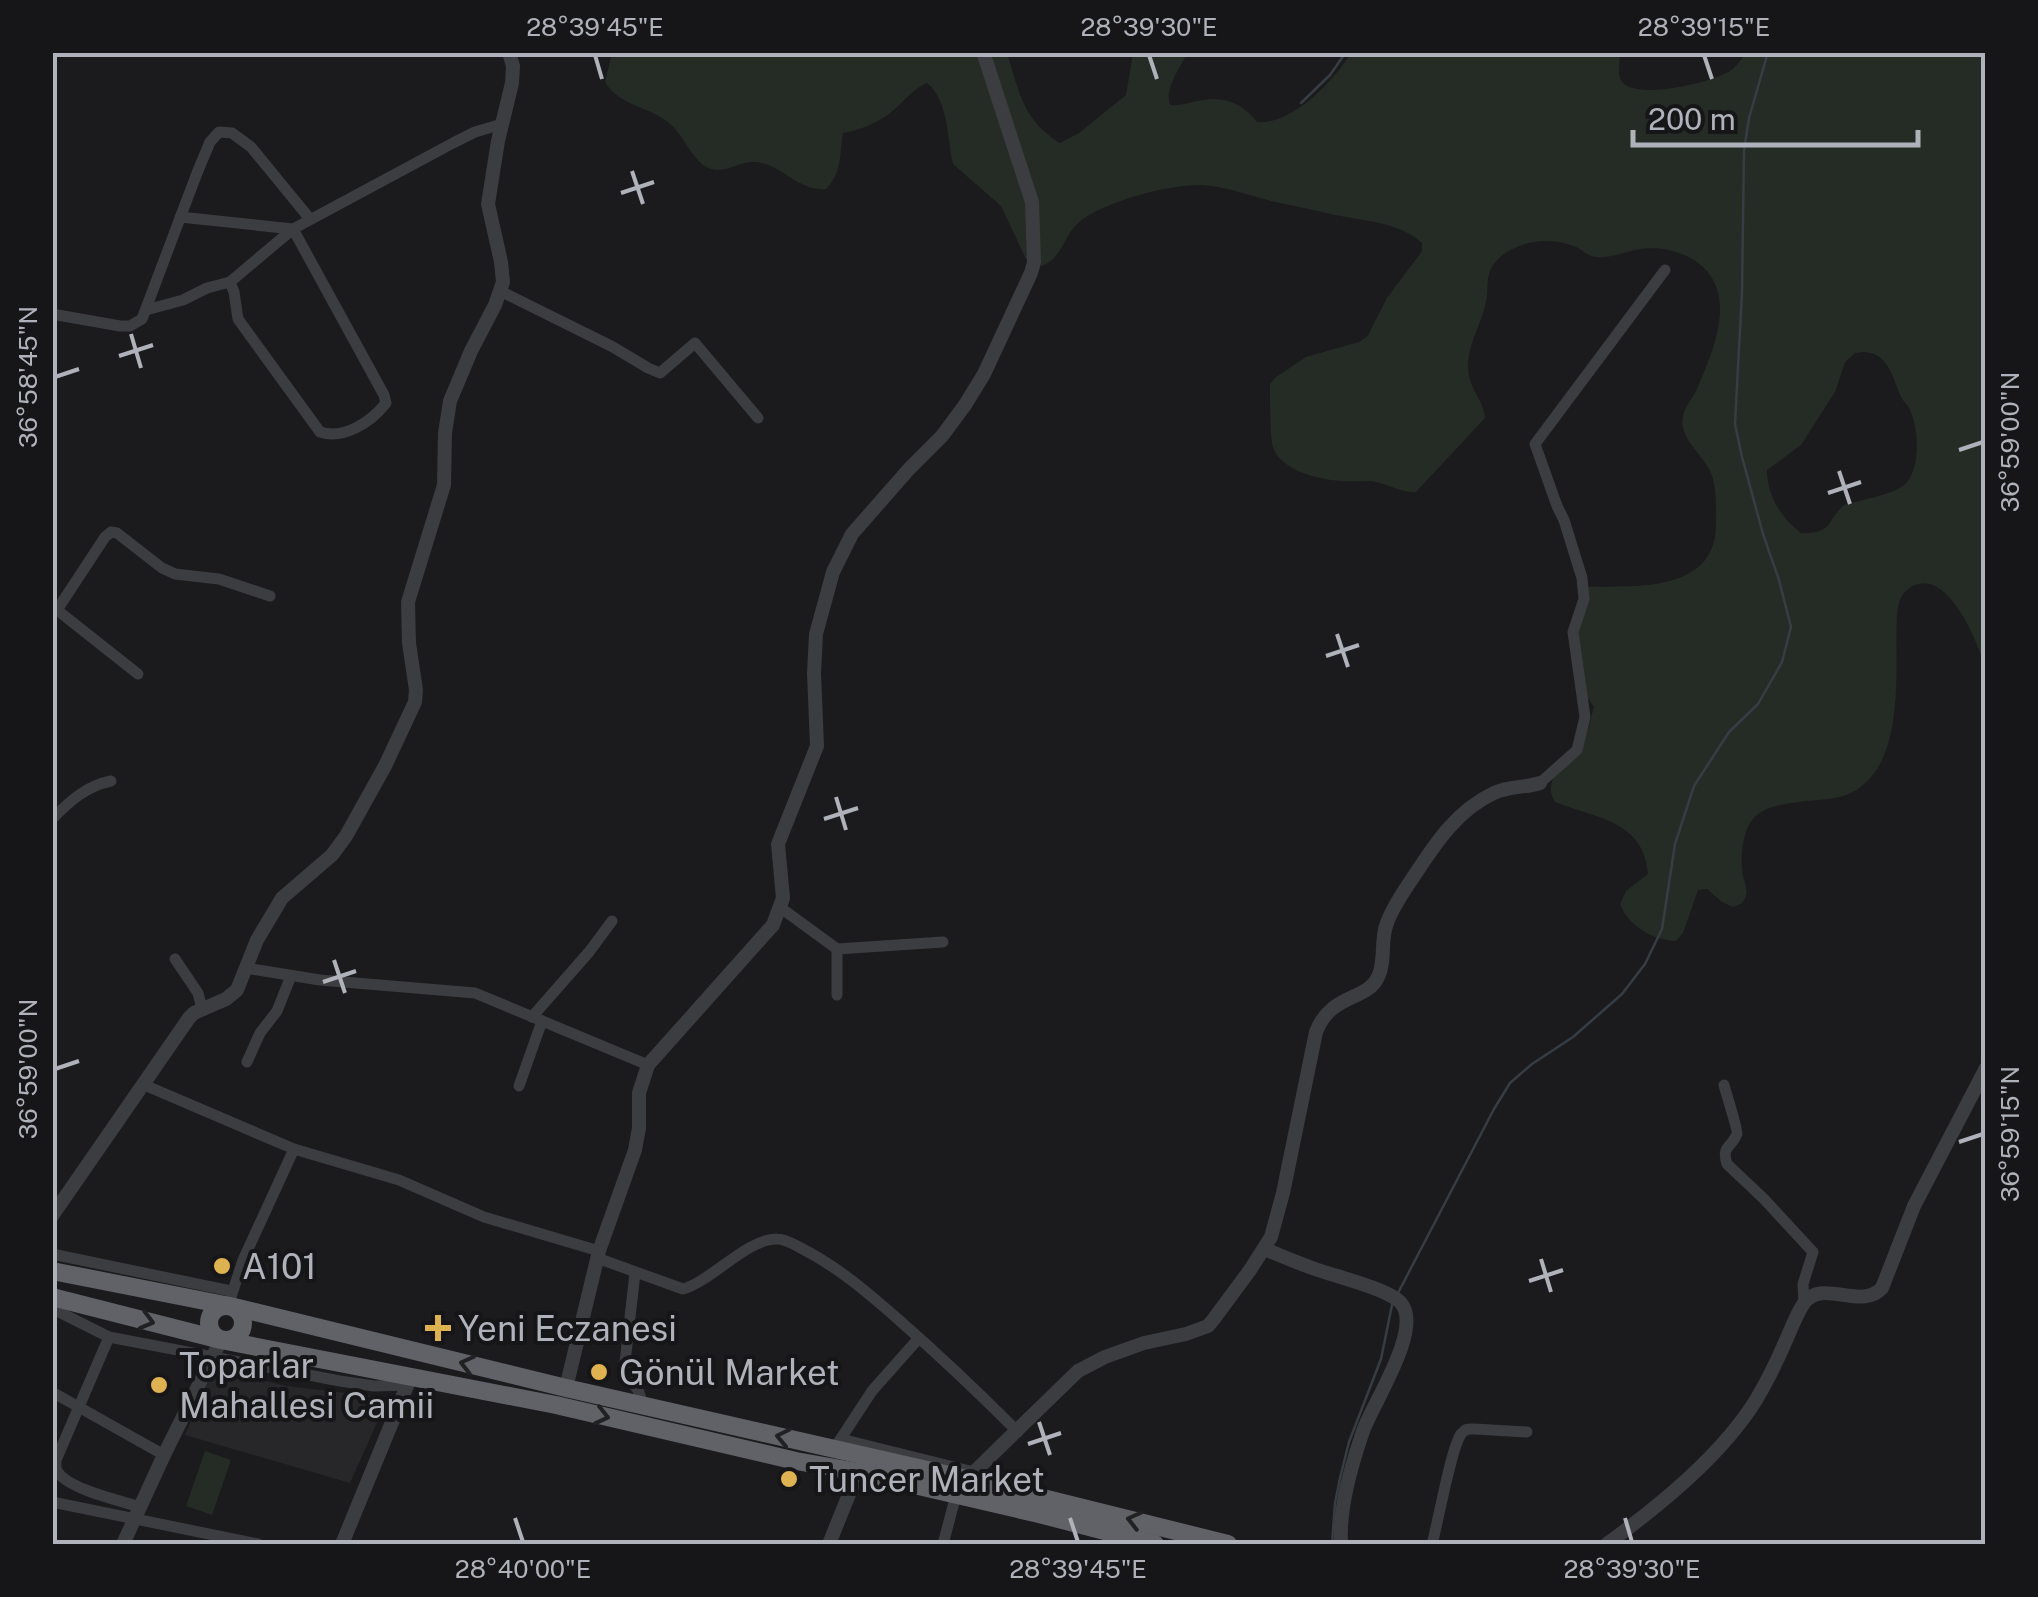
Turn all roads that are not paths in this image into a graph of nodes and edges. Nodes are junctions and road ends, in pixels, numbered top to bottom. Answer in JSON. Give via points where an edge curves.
{"nodes":[{"id":1,"x":508,"y":52,"type":"edge"},
{"id":2,"x":982,"y":52,"type":"edge"},
{"id":3,"x":502,"y":124,"type":"junction"},
{"id":4,"x":180,"y":217,"type":"junction"},
{"id":5,"x":310,"y":220,"type":"junction"},
{"id":6,"x":293,"y":229,"type":"junction"},
{"id":7,"x":1665,"y":270,"type":"dead end"},
{"id":8,"x":230,"y":282,"type":"junction"},
{"id":9,"x":500,"y":291,"type":"junction"},
{"id":10,"x":146,"y":310,"type":"junction"},
{"id":11,"x":52,"y":314,"type":"edge"},
{"id":12,"x":758,"y":418,"type":"dead end"},
{"id":13,"x":270,"y":596,"type":"dead end"},
{"id":14,"x":55,"y":608,"type":"edge"},
{"id":15,"x":138,"y":674,"type":"dead end"},
{"id":16,"x":111,"y":781,"type":"dead end"},
{"id":17,"x":1540,"y":783,"type":"joint"},
{"id":18,"x":52,"y":819,"type":"edge"},
{"id":19,"x":781,"y":908,"type":"junction"},
{"id":20,"x":612,"y":921,"type":"dead end"},
{"id":21,"x":943,"y":942,"type":"dead end"},
{"id":22,"x":837,"y":948,"type":"junction"},
{"id":23,"x":176,"y":959,"type":"dead end"},
{"id":24,"x":245,"y":968,"type":"junction"},
{"id":25,"x":290,"y":976,"type":"junction"},
{"id":26,"x":838,"y":995,"type":"dead end"},
{"id":27,"x":202,"y":1009,"type":"junction"},
{"id":28,"x":536,"y":1019,"type":"junction"},
{"id":29,"x":247,"y":1062,"type":"dead end"},
{"id":30,"x":648,"y":1065,"type":"junction"},
{"id":31,"x":1986,"y":1068,"type":"edge"},
{"id":32,"x":142,"y":1084,"type":"junction"},
{"id":33,"x":1724,"y":1085,"type":"dead end"},
{"id":34,"x":519,"y":1086,"type":"dead end"},
{"id":35,"x":294,"y":1149,"type":"junction"},
{"id":36,"x":52,"y":1216,"type":"edge"},
{"id":37,"x":1265,"y":1249,"type":"junction"},
{"id":38,"x":52,"y":1254,"type":"edge"},
{"id":39,"x":598,"y":1255,"type":"junction"},
{"id":40,"x":52,"y":1271,"type":"edge"},
{"id":41,"x":636,"y":1273,"type":"junction"},
{"id":42,"x":52,"y":1297,"type":"edge"},
{"id":43,"x":230,"y":1299,"type":"junction"},
{"id":44,"x":1804,"y":1303,"type":"junction"},
{"id":45,"x":52,"y":1306,"type":"edge"},
{"id":46,"x":109,"y":1337,"type":"junction"},
{"id":47,"x":920,"y":1338,"type":"junction"},
{"id":48,"x":217,"y":1348,"type":"junction"},
{"id":49,"x":409,"y":1380,"type":"junction"},
{"id":50,"x":566,"y":1388,"type":"junction"},
{"id":51,"x":52,"y":1392,"type":"edge"},
{"id":52,"x":641,"y":1405,"type":"junction"},
{"id":53,"x":77,"y":1407,"type":"junction"},
{"id":54,"x":1018,"y":1432,"type":"junction"},
{"id":55,"x":1527,"y":1432,"type":"dead end"},
{"id":56,"x":838,"y":1444,"type":"junction"},
{"id":57,"x":164,"y":1455,"type":"junction"},
{"id":58,"x":858,"y":1472,"type":"junction"},
{"id":59,"x":971,"y":1475,"type":"junction"},
{"id":60,"x":956,"y":1495,"type":"junction"},
{"id":61,"x":52,"y":1502,"type":"edge"},
{"id":62,"x":137,"y":1512,"type":"junction"},
{"id":63,"x":123,"y":1544,"type":"edge"},
{"id":64,"x":258,"y":1544,"type":"edge"},
{"id":65,"x":342,"y":1544,"type":"edge"},
{"id":66,"x":830,"y":1544,"type":"edge"},
{"id":67,"x":943,"y":1544,"type":"edge"},
{"id":68,"x":1155,"y":1544,"type":"edge"},
{"id":69,"x":1228,"y":1544,"type":"edge"},
{"id":70,"x":1342,"y":1544,"type":"edge"},
{"id":71,"x":1432,"y":1544,"type":"edge"},
{"id":72,"x":1607,"y":1544,"type":"edge"}],
"edges":[{"from":1,"to":3,"type":"street","via":[[513,72]]},
{"from":2,"to":19,"type":"street","via":[[1032,202],[1032,274],[965,406],[852,534],[833,572],[816,634],[816,746],[778,844]]},
{"from":3,"to":5,"type":"street","via":[[453,142]]},
{"from":3,"to":9,"type":"street","via":[[488,204]]},
{"from":4,"to":5,"type":"street","via":[[210,142],[224,131],[250,147]]},
{"from":4,"to":6,"type":"street"},
{"from":4,"to":10,"type":"street"},
{"from":5,"to":6,"type":"street"},
{"from":6,"to":8,"type":"street"},
{"from":6,"to":8,"type":"street","via":[[386,400],[369,422],[320,432],[238,319]]},
{"from":7,"to":17,"type":"street","via":[[1535,444],[1584,598],[1574,632],[1585,717],[1577,750]]},
{"from":8,"to":10,"type":"street"},
{"from":9,"to":12,"type":"street","via":[[660,373],[694,343]]},
{"from":9,"to":24,"type":"street","via":[[450,400],[444,485],[410,592],[415,702],[346,836],[282,898]]},
{"from":10,"to":11,"type":"street","via":[[130,326]]},
{"from":13,"to":14,"type":"street","via":[[220,579],[175,574],[112,532]]},
{"from":14,"to":15,"type":"street"},
{"from":16,"to":18,"type":"street","via":[[89,788]]},
{"from":17,"to":37,"type":"street","via":[[1492,794],[1446,830],[1389,918],[1376,980],[1324,1015]]},
{"from":19,"to":22,"type":"street"},
{"from":19,"to":30,"type":"street"},
{"from":20,"to":28,"type":"street"},
{"from":21,"to":22,"type":"street"},
{"from":22,"to":26,"type":"street"},
{"from":23,"to":27,"type":"street"},
{"from":24,"to":25,"type":"street"},
{"from":24,"to":27,"type":"street","via":[[237,990]]},
{"from":25,"to":28,"type":"street","via":[[475,992]]},
{"from":25,"to":29,"type":"street"},
{"from":27,"to":32,"type":"street"},
{"from":28,"to":30,"type":"street"},
{"from":28,"to":34,"type":"street"},
{"from":30,"to":39,"type":"street","via":[[634,1150]]},
{"from":31,"to":44,"type":"street","via":[[1914,1206],[1882,1288],[1866,1297],[1821,1293]]},
{"from":32,"to":35,"type":"street"},
{"from":32,"to":36,"type":"street"},
{"from":33,"to":44,"type":"street","via":[[1738,1128],[1724,1154],[1727,1164],[1814,1252]]},
{"from":35,"to":39,"type":"street","via":[[399,1180]]},
{"from":35,"to":43,"type":"street"},
{"from":37,"to":54,"type":"street","via":[[1208,1326],[1078,1371]]},
{"from":37,"to":70,"type":"street","via":[[1395,1298],[1406,1320],[1395,1364],[1356,1452]]},
{"from":38,"to":43,"type":"street"},
{"from":39,"to":41,"type":"street"},
{"from":39,"to":50,"type":"street"},
{"from":40,"to":43,"type":"highway"},
{"from":41,"to":47,"type":"street","via":[[688,1289],[777,1238],[828,1262]]},
{"from":41,"to":52,"type":"street","via":[[624,1370]]},
{"from":42,"to":48,"type":"highway","one_way":true},
{"from":43,"to":48,"type":"highway","via":[[209,1320]]},
{"from":50,"to":43,"type":"highway","one_way":true},
{"from":44,"to":72,"type":"street","via":[[1767,1380],[1724,1440]]},
{"from":45,"to":46,"type":"street"},
{"from":46,"to":48,"type":"street"},
{"from":46,"to":53,"type":"street"},
{"from":47,"to":54,"type":"street"},
{"from":47,"to":56,"type":"street","via":[[872,1391]]},
{"from":48,"to":49,"type":"highway"},
{"from":48,"to":57,"type":"street"},
{"from":49,"to":58,"type":"highway","one_way":true,"via":[[556,1405]]},
{"from":49,"to":65,"type":"street"},
{"from":50,"to":52,"type":"highway"},
{"from":51,"to":53,"type":"street"},
{"from":56,"to":52,"type":"highway","one_way":true},
{"from":53,"to":57,"type":"street"},
{"from":53,"to":62,"type":"street","via":[[56,1460],[59,1474]]},
{"from":54,"to":59,"type":"street"},
{"from":55,"to":71,"type":"street","via":[[1462,1433]]},
{"from":56,"to":59,"type":"highway"},
{"from":57,"to":62,"type":"street"},
{"from":58,"to":60,"type":"highway"},
{"from":58,"to":66,"type":"street"},
{"from":69,"to":59,"type":"highway","one_way":true},
{"from":60,"to":67,"type":"street"},
{"from":60,"to":68,"type":"highway"},
{"from":61,"to":62,"type":"street"},
{"from":62,"to":63,"type":"street"},
{"from":62,"to":64,"type":"street"}]}
